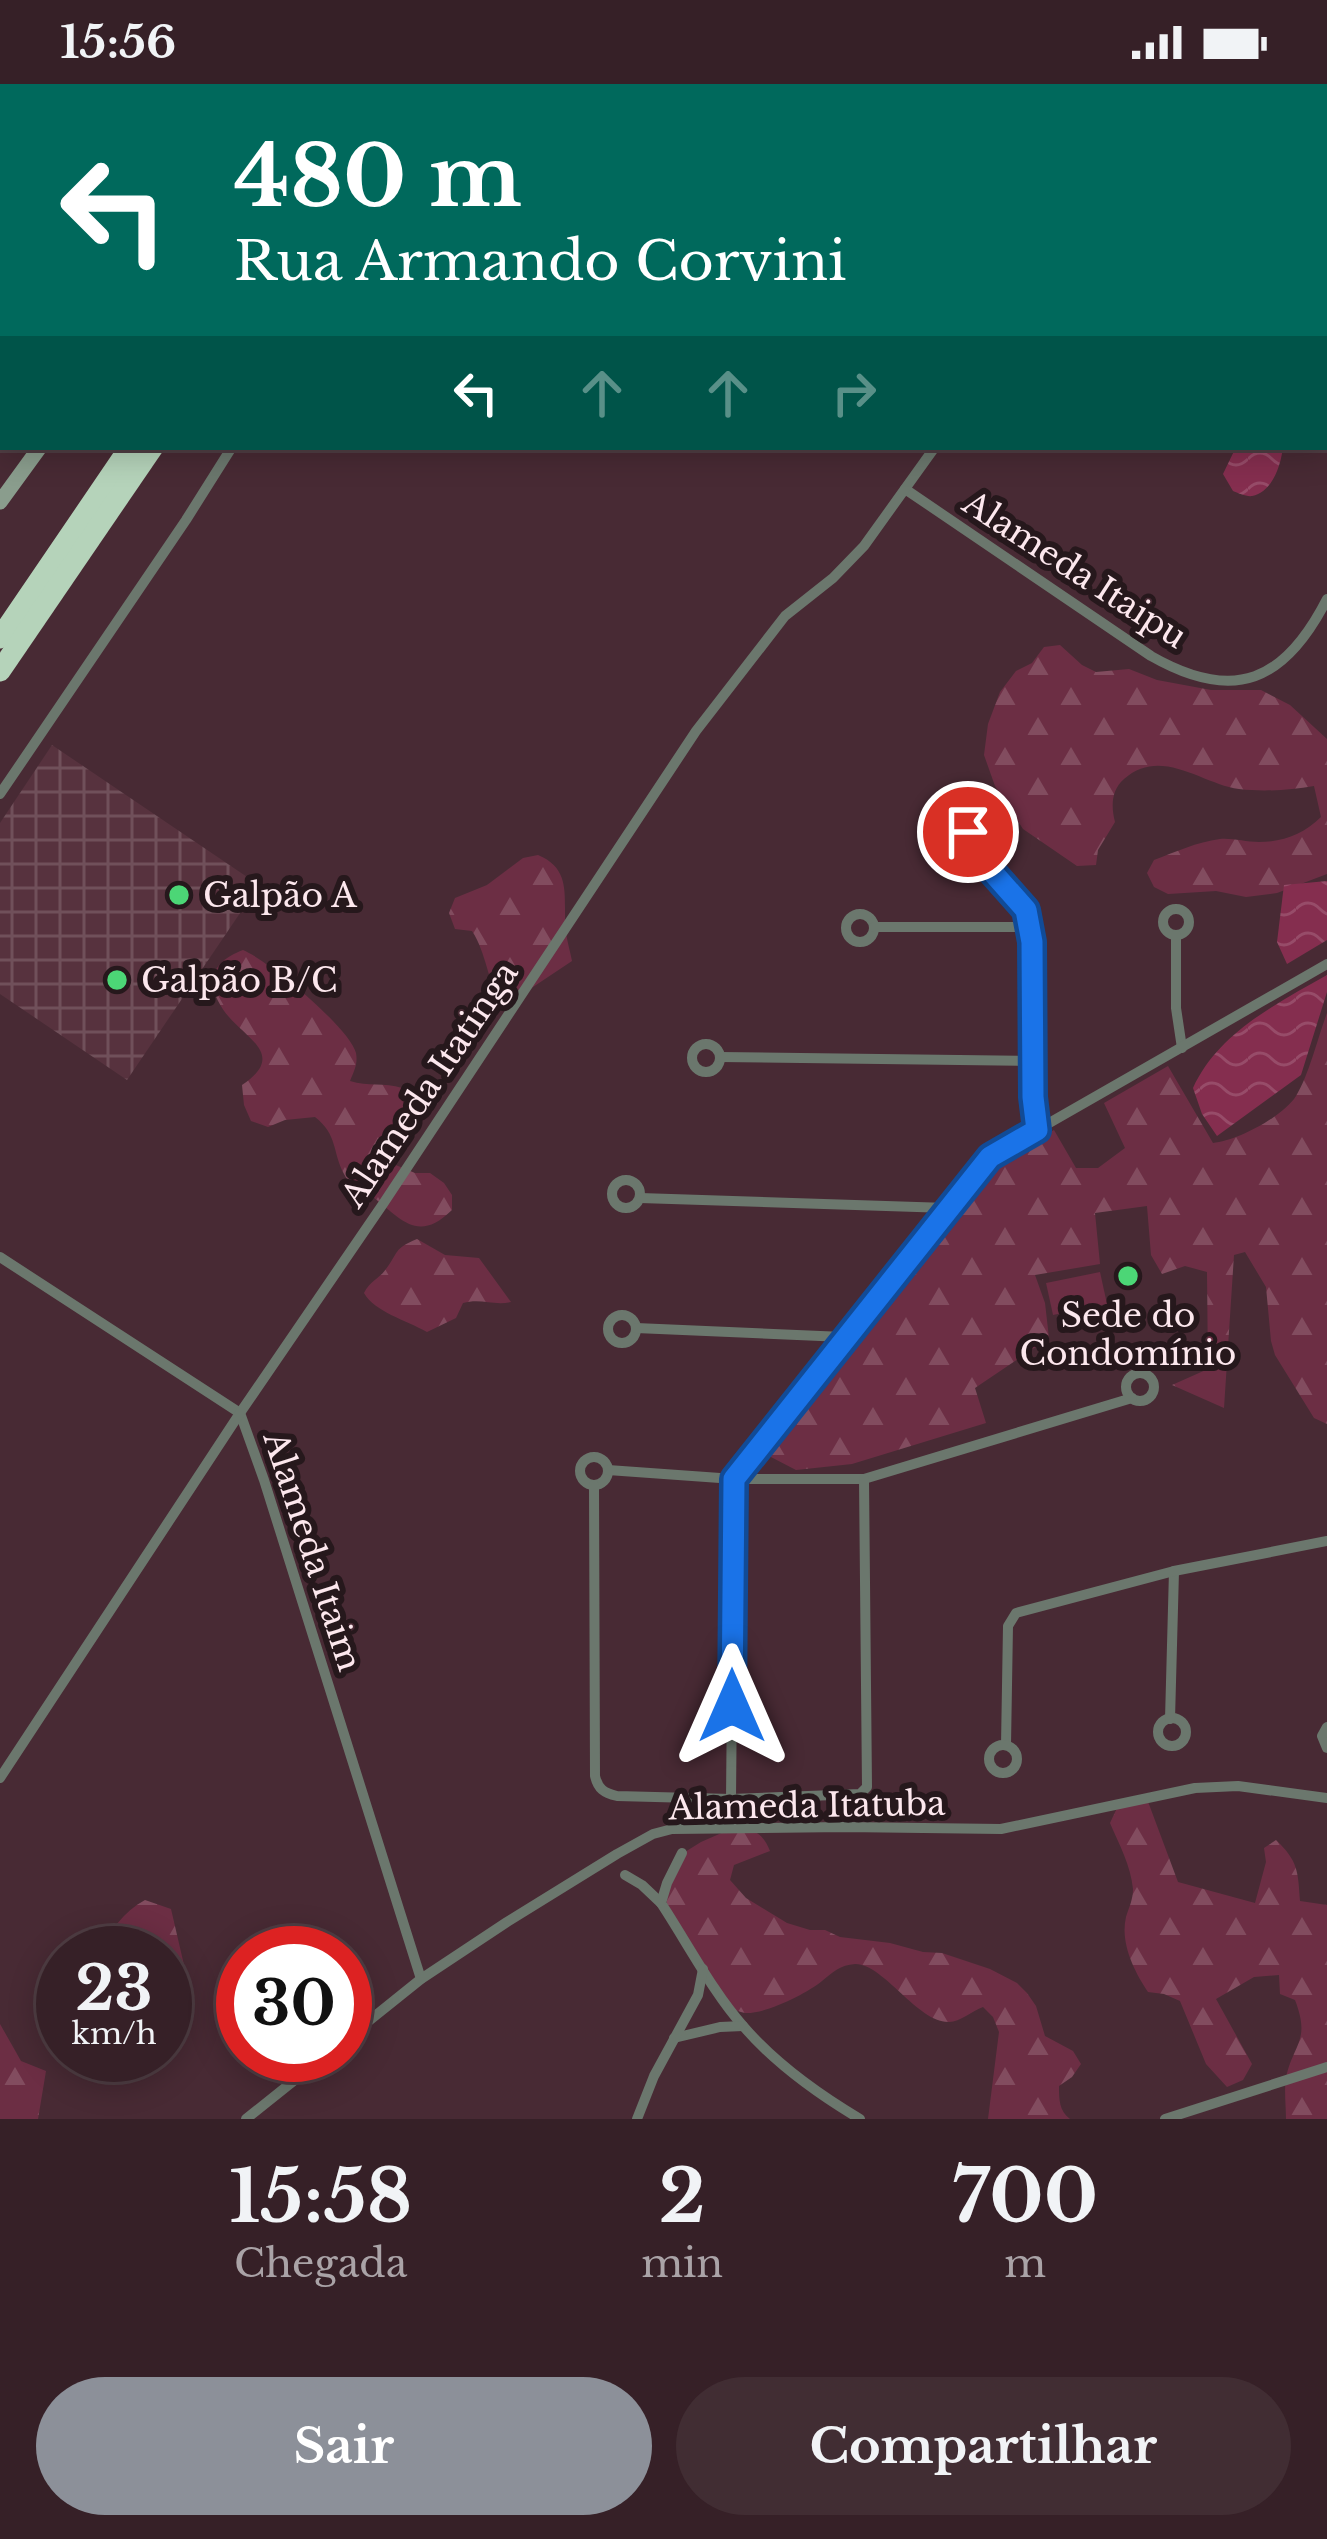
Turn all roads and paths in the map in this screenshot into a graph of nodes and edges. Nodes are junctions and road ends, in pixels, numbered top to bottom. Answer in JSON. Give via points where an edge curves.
{"nodes":[{"id":1,"x":38,"y":450,"type":"edge"},
{"id":2,"x":128,"y":450,"type":"edge"},
{"id":3,"x":151,"y":450,"type":"edge"},
{"id":4,"x":230,"y":450,"type":"edge"},
{"id":5,"x":932,"y":450,"type":"edge"},
{"id":6,"x":905,"y":489,"type":"junction"},
{"id":7,"x":0,"y":502,"type":"edge"},
{"id":8,"x":1327,"y":598,"type":"edge"},
{"id":9,"x":0,"y":638,"type":"edge"},
{"id":10,"x":0,"y":670,"type":"edge"},
{"id":11,"x":0,"y":794,"type":"edge"},
{"id":12,"x":964,"y":840,"type":"dead end"},
{"id":13,"x":874,"y":926,"type":"dead end"},
{"id":14,"x":1031,"y":927,"type":"junction"},
{"id":15,"x":1176,"y":935,"type":"dead end"},
{"id":16,"x":1327,"y":964,"type":"edge"},
{"id":17,"x":1182,"y":1048,"type":"junction"},
{"id":18,"x":720,"y":1057,"type":"dead end"},
{"id":19,"x":1032,"y":1061,"type":"junction"},
{"id":20,"x":1037,"y":1130,"type":"junction"},
{"id":21,"x":640,"y":1198,"type":"dead end"},
{"id":22,"x":948,"y":1208,"type":"junction"},
{"id":23,"x":0,"y":1257,"type":"edge"},
{"id":24,"x":636,"y":1328,"type":"dead end"},
{"id":25,"x":844,"y":1337,"type":"junction"},
{"id":26,"x":1132,"y":1398,"type":"dead end"},
{"id":27,"x":240,"y":1413,"type":"junction"},
{"id":28,"x":608,"y":1470,"type":"junction"},
{"id":29,"x":734,"y":1479,"type":"junction"},
{"id":30,"x":864,"y":1479,"type":"junction"},
{"id":31,"x":594,"y":1485,"type":"junction"},
{"id":32,"x":1327,"y":1541,"type":"edge"},
{"id":33,"x":1174,"y":1571,"type":"junction"},
{"id":34,"x":1170,"y":1718,"type":"dead end"},
{"id":35,"x":1327,"y":1726,"type":"edge"},
{"id":36,"x":1006,"y":1745,"type":"dead end"},
{"id":37,"x":1327,"y":1748,"type":"edge"},
{"id":38,"x":0,"y":1778,"type":"edge"},
{"id":39,"x":1327,"y":1798,"type":"edge"},
{"id":40,"x":731,"y":1799,"type":"junction"},
{"id":41,"x":682,"y":1852,"type":"dead end"},
{"id":42,"x":626,"y":1875,"type":"dead end"},
{"id":43,"x":661,"y":1903,"type":"junction"},
{"id":44,"x":703,"y":1968,"type":"junction"},
{"id":45,"x":421,"y":1979,"type":"junction"},
{"id":46,"x":372,"y":2018,"type":"edge"},
{"id":47,"x":742,"y":2026,"type":"junction"},
{"id":48,"x":674,"y":2038,"type":"junction"},
{"id":49,"x":1327,"y":2067,"type":"edge"},
{"id":50,"x":292,"y":2082,"type":"edge"},
{"id":51,"x":246,"y":2119,"type":"edge"},
{"id":52,"x":637,"y":2119,"type":"edge"},
{"id":53,"x":860,"y":2119,"type":"edge"},
{"id":54,"x":1165,"y":2119,"type":"edge"}],
"edges":[{"from":1,"to":7,"type":"street"},
{"from":2,"to":9,"type":"highway"},
{"from":3,"to":10,"type":"highway"},
{"from":4,"to":11,"type":"street"},
{"from":5,"to":6,"type":"street","name":"Alameda Itatinga"},
{"from":6,"to":8,"type":"street","name":"Alameda Itaipu","via":[[1151,656],[1203,680],[1274,668],[1301,644]]},
{"from":6,"to":27,"type":"street","name":"Alameda Itatinga","via":[[849,562],[785,616],[697,731]]},
{"from":12,"to":14,"type":"street","via":[[1026,910]]},
{"from":13,"to":14,"type":"street"},
{"from":14,"to":19,"type":"street"},
{"from":15,"to":17,"type":"street"},
{"from":16,"to":17,"type":"street"},
{"from":17,"to":20,"type":"street"},
{"from":18,"to":19,"type":"street"},
{"from":19,"to":20,"type":"street"},
{"from":20,"to":22,"type":"street","via":[[990,1157]]},
{"from":21,"to":22,"type":"street"},
{"from":22,"to":25,"type":"street"},
{"from":23,"to":27,"type":"street","name":"Alameda Itaim"},
{"from":24,"to":25,"type":"street"},
{"from":25,"to":29,"type":"street"},
{"from":26,"to":30,"type":"street"},
{"from":27,"to":38,"type":"street","name":"Alameda Itatinga"},
{"from":27,"to":45,"type":"street","name":"Alameda Itaim"},
{"from":28,"to":29,"type":"street"},
{"from":28,"to":31,"type":"street"},
{"from":28,"to":31,"type":"street","via":[[596,1457],[584,1461],[582,1478]]},
{"from":29,"to":30,"type":"street"},
{"from":29,"to":40,"type":"street"},
{"from":30,"to":40,"type":"street","via":[[867,1787],[860,1794]]},
{"from":31,"to":40,"type":"street","via":[[595,1776],[602,1791],[616,1796]]},
{"from":32,"to":33,"type":"street"},
{"from":33,"to":34,"type":"street"},
{"from":33,"to":36,"type":"street","via":[[1016,1612],[1008,1626]]},
{"from":35,"to":37,"type":"street"},
{"from":39,"to":45,"type":"street","name":"Alameda Itatuba","via":[[1195,1788],[1001,1829],[672,1829],[597,1866]]},
{"from":41,"to":43,"type":"street"},
{"from":42,"to":43,"type":"street"},
{"from":43,"to":44,"type":"street"},
{"from":44,"to":47,"type":"street"},
{"from":44,"to":48,"type":"street"},
{"from":45,"to":46,"type":"street","name":"Alameda Itatuba"},
{"from":47,"to":48,"type":"street"},
{"from":47,"to":53,"type":"street"},
{"from":48,"to":52,"type":"street"},
{"from":49,"to":54,"type":"street"},
{"from":50,"to":51,"type":"street"}]}
